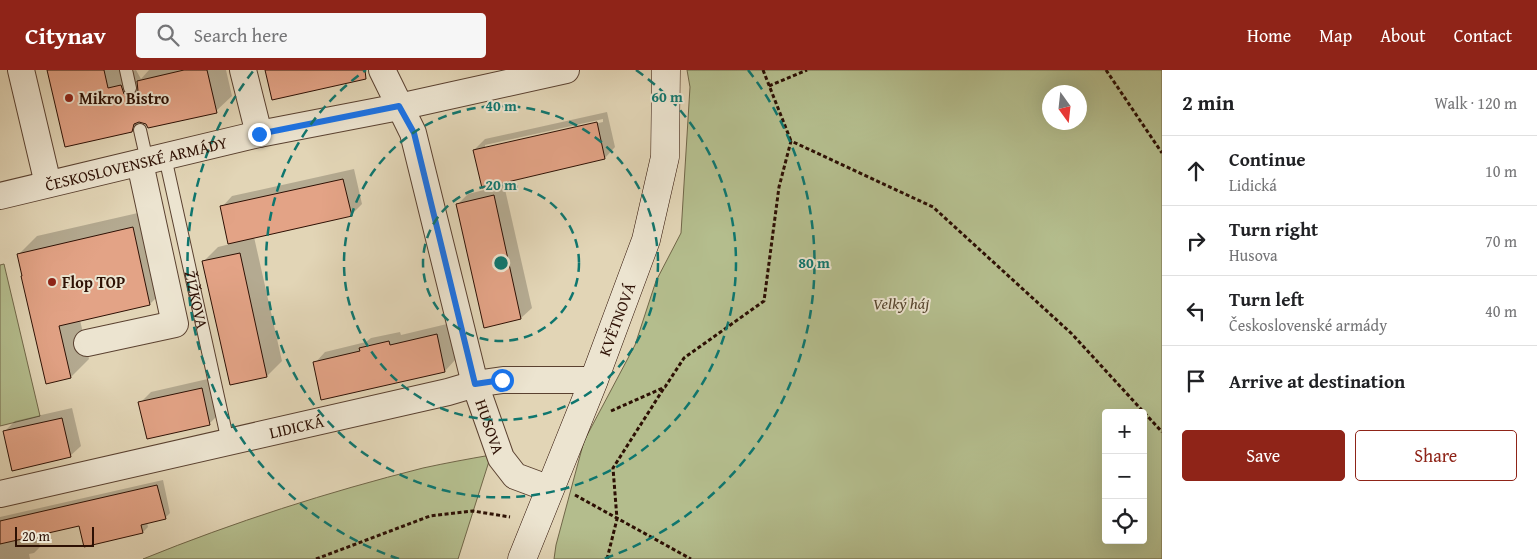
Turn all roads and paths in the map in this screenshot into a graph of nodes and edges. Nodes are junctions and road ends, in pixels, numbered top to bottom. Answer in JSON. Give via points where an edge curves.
{"nodes":[{"id":1,"x":21,"y":70,"type":"edge"},
{"id":2,"x":126,"y":70,"type":"edge"},
{"id":3,"x":243,"y":70,"type":"edge"},
{"id":4,"x":382,"y":70,"type":"edge"},
{"id":5,"x":566,"y":70,"type":"edge"},
{"id":6,"x":666,"y":70,"type":"edge"},
{"id":7,"x":763,"y":70,"type":"edge"},
{"id":8,"x":807,"y":70,"type":"edge"},
{"id":9,"x":1106,"y":70,"type":"edge"},
{"id":10,"x":769,"y":86,"type":"junction"},
{"id":11,"x":130,"y":88,"type":"dead end"},
{"id":12,"x":399,"y":106,"type":"junction"},
{"id":13,"x":140,"y":130,"type":"dead end"},
{"id":14,"x":259,"y":134,"type":"junction"},
{"id":15,"x":791,"y":141,"type":"junction"},
{"id":16,"x":1162,"y":153,"type":"edge"},
{"id":17,"x":151,"y":160,"type":"junction"},
{"id":18,"x":48,"y":184,"type":"junction"},
{"id":19,"x":0,"y":196,"type":"edge"},
{"id":20,"x":88,"y":343,"type":"dead end"},
{"id":21,"x":594,"y":380,"type":"junction"},
{"id":22,"x":475,"y":384,"type":"junction"},
{"id":23,"x":665,"y":387,"type":"junction"},
{"id":24,"x":575,"y":427,"type":"junction"},
{"id":25,"x":1162,"y":432,"type":"edge"},
{"id":26,"x":228,"y":442,"type":"junction"},
{"id":27,"x":550,"y":489,"type":"junction"},
{"id":28,"x":0,"y":494,"type":"edge"},
{"id":29,"x":617,"y":519,"type":"junction"},
{"id":30,"x":538,"y":521,"type":"junction"},
{"id":31,"x":316,"y":559,"type":"edge"},
{"id":32,"x":522,"y":559,"type":"edge"},
{"id":33,"x":608,"y":559,"type":"edge"},
{"id":34,"x":691,"y":559,"type":"edge"}],
"edges":[{"from":1,"to":18,"type":"street"},
{"from":2,"to":11,"type":"lane"},
{"from":3,"to":14,"type":"street"},
{"from":4,"to":12,"type":"street","name":"HUSOVA"},
{"from":5,"to":12,"type":"street","name":"ČESKOSLOVENSKÉ ARMÁDY"},
{"from":6,"to":21,"type":"street","name":"KVĚTNOVÁ","via":[[665,157],[646,240]]},
{"from":7,"to":10,"type":"path"},
{"from":8,"to":10,"type":"path"},
{"from":9,"to":16,"type":"path"},
{"from":10,"to":15,"type":"path"},
{"from":12,"to":14,"type":"street","name":"ČESKOSLOVENSKÉ ARMÁDY"},
{"from":12,"to":22,"type":"street","name":"HUSOVA","via":[[414,133]]},
{"from":13,"to":17,"type":"lane"},
{"from":14,"to":17,"type":"street","name":"ČESKOSLOVENSKÉ ARMÁDY"},
{"from":15,"to":23,"type":"path","via":[[779,187],[764,301],[684,358]]},
{"from":15,"to":25,"type":"path","via":[[933,207],[1072,334]]},
{"from":17,"to":18,"type":"street","name":"ČESKOSLOVENSKÉ ARMÁDY"},
{"from":17,"to":20,"type":"street","name":"ŽIŽKOVA","via":[[175,324]]},
{"from":17,"to":26,"type":"lane","name":"ŽIŽKOVA"},
{"from":18,"to":19,"type":"street","name":"ČESKOSLOVENSKÉ ARMÁDY"},
{"from":21,"to":22,"type":"street","name":"LIDICKÁ","via":[[502,380]]},
{"from":21,"to":24,"type":"street","name":"KVĚTNOVÁ"},
{"from":22,"to":26,"type":"street","name":"LIDICKÁ"},
{"from":22,"to":27,"type":"street","name":"HUSOVA","via":[[501,458],[514,476]]},
{"from":23,"to":24,"type":"path"},
{"from":23,"to":29,"type":"path","via":[[613,468]]},
{"from":24,"to":27,"type":"street","name":"KVĚTNOVÁ"},
{"from":26,"to":28,"type":"street","name":"LIDICKÁ"},
{"from":27,"to":29,"type":"path","via":[[579,496]]},
{"from":27,"to":30,"type":"street","name":"KVĚTNOVÁ"},
{"from":29,"to":33,"type":"path"},
{"from":29,"to":34,"type":"path"},
{"from":30,"to":31,"type":"path","via":[[473,511],[430,516]]},
{"from":30,"to":32,"type":"street","name":"KVĚTNOVÁ"}]}
